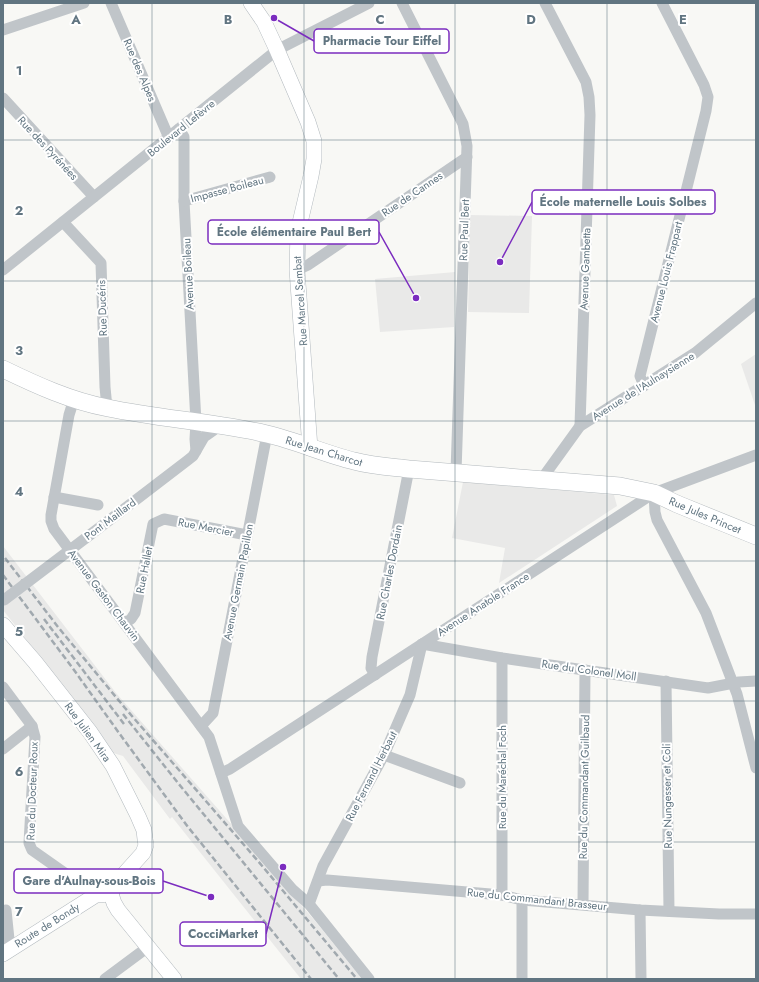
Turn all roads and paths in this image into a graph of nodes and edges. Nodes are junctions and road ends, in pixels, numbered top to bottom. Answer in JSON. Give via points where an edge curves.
{"nodes":[{"id":1,"x":84,"y":3,"type":"edge"},
{"id":2,"x":111,"y":3,"type":"edge"},
{"id":3,"x":251,"y":3,"type":"edge"},
{"id":4,"x":369,"y":3,"type":"edge"},
{"id":5,"x":402,"y":3,"type":"edge"},
{"id":6,"x":545,"y":3,"type":"edge"},
{"id":7,"x":662,"y":3,"type":"edge"},
{"id":8,"x":3,"y":30,"type":"edge"},
{"id":9,"x":278,"y":50,"type":"junction"},
{"id":10,"x":3,"y":98,"type":"edge"},
{"id":11,"x":179,"y":128,"type":"junction"},
{"id":12,"x":169,"y":138,"type":"junction"},
{"id":13,"x":467,"y":157,"type":"junction"},
{"id":14,"x":270,"y":177,"type":"dead end"},
{"id":15,"x":94,"y":197,"type":"junction"},
{"id":16,"x":184,"y":201,"type":"junction"},
{"id":17,"x":63,"y":222,"type":"junction"},
{"id":18,"x":3,"y":270,"type":"edge"},
{"id":19,"x":297,"y":270,"type":"junction"},
{"id":20,"x":756,"y":302,"type":"edge"},
{"id":21,"x":3,"y":369,"type":"edge"},
{"id":22,"x":644,"y":386,"type":"junction"},
{"id":23,"x":74,"y":399,"type":"junction"},
{"id":24,"x":107,"y":408,"type":"junction"},
{"id":25,"x":196,"y":422,"type":"junction"},
{"id":26,"x":221,"y":425,"type":"junction"},
{"id":27,"x":580,"y":426,"type":"junction"},
{"id":28,"x":267,"y":434,"type":"junction"},
{"id":29,"x":310,"y":448,"type":"junction"},
{"id":30,"x":196,"y":451,"type":"junction"},
{"id":31,"x":756,"y":455,"type":"edge"},
{"id":32,"x":409,"y":469,"type":"junction"},
{"id":33,"x":456,"y":472,"type":"junction"},
{"id":34,"x":541,"y":480,"type":"junction"},
{"id":35,"x":654,"y":493,"type":"junction"},
{"id":36,"x":54,"y":497,"type":"junction"},
{"id":37,"x":98,"y":506,"type":"dead end"},
{"id":38,"x":164,"y":519,"type":"joint"},
{"id":39,"x":247,"y":535,"type":"junction"},
{"id":40,"x":756,"y":536,"type":"edge"},
{"id":41,"x":3,"y":600,"type":"edge"},
{"id":42,"x":125,"y":623,"type":"junction"},
{"id":43,"x":3,"y":625,"type":"edge"},
{"id":44,"x":422,"y":644,"type":"junction"},
{"id":45,"x":502,"y":658,"type":"junction"},
{"id":46,"x":585,"y":670,"type":"junction"},
{"id":47,"x":374,"y":675,"type":"junction"},
{"id":48,"x":666,"y":681,"type":"junction"},
{"id":49,"x":756,"y":681,"type":"edge"},
{"id":50,"x":733,"y":683,"type":"junction"},
{"id":51,"x":3,"y":687,"type":"edge"},
{"id":52,"x":32,"y":726,"type":"junction"},
{"id":53,"x":202,"y":726,"type":"junction"},
{"id":54,"x":3,"y":749,"type":"edge"},
{"id":55,"x":384,"y":755,"type":"junction"},
{"id":56,"x":756,"y":768,"type":"edge"},
{"id":57,"x":221,"y":773,"type":"junction"},
{"id":58,"x":460,"y":783,"type":"dead end"},
{"id":59,"x":318,"y":882,"type":"junction"},
{"id":60,"x":111,"y":894,"type":"junction"},
{"id":61,"x":96,"y":895,"type":"junction"},
{"id":62,"x":502,"y":895,"type":"junction"},
{"id":63,"x":522,"y":900,"type":"junction"},
{"id":64,"x":309,"y":904,"type":"junction"},
{"id":65,"x":584,"y":904,"type":"junction"},
{"id":66,"x":6,"y":910,"type":"dead end"},
{"id":67,"x":640,"y":910,"type":"junction"},
{"id":68,"x":669,"y":911,"type":"junction"},
{"id":69,"x":756,"y":914,"type":"edge"},
{"id":70,"x":148,"y":947,"type":"junction"},
{"id":71,"x":6,"y":952,"type":"edge"},
{"id":72,"x":105,"y":979,"type":"edge"},
{"id":73,"x":174,"y":979,"type":"edge"},
{"id":74,"x":369,"y":979,"type":"edge"},
{"id":75,"x":522,"y":979,"type":"edge"},
{"id":76,"x":641,"y":979,"type":"edge"}],
"edges":[{"from":1,"to":8,"type":"street"},
{"from":2,"to":12,"type":"street","name":"Rue des Alpes"},
{"from":3,"to":9,"type":"street","name":"Rue Marcel Sembat"},
{"from":4,"to":9,"type":"street","name":"Boulevard Lefèvre"},
{"from":5,"to":13,"type":"street","name":"Rue Paul Bert","via":[[464,124]]},
{"from":6,"to":27,"type":"street","name":"Avenue Gambetta","via":[[586,82],[589,97]]},
{"from":7,"to":22,"type":"street","name":"Avenue Louis Frappart","via":[[708,97],[640,376]]},
{"from":9,"to":11,"type":"street","name":"Boulevard Lefèvre"},
{"from":9,"to":19,"type":"street","name":"Rue Marcel Sembat","via":[[314,141],[311,176],[298,231]]},
{"from":10,"to":15,"type":"street","name":"Rue des Pyrénées"},
{"from":11,"to":12,"type":"street","name":"Boulevard Lefèvre"},
{"from":11,"to":16,"type":"street","name":"Avenue Boileau","via":[[184,137]]},
{"from":12,"to":15,"type":"street","name":"Boulevard Lefèvre"},
{"from":13,"to":19,"type":"street","name":"Rue de Cannes"},
{"from":13,"to":33,"type":"street","name":"Rue Paul Bert"},
{"from":14,"to":16,"type":"street","name":"Impasse Boileau"},
{"from":15,"to":17,"type":"street","name":"Boulevard Lefèvre"},
{"from":16,"to":25,"type":"street","name":"Avenue Boileau"},
{"from":17,"to":18,"type":"street","name":"Boulevard Lefèvre"},
{"from":17,"to":24,"type":"street","name":"Rue Ducéris","via":[[101,263]]},
{"from":19,"to":29,"type":"street","name":"Rue Marcel Sembat"},
{"from":20,"to":22,"type":"street","name":"Avenue de l'Aulnaysienne","via":[[695,353]]},
{"from":21,"to":23,"type":"main road","name":"Rue Jean Charcot","via":[[33,384]]},
{"from":22,"to":27,"type":"street","name":"Avenue de l'Aulnaysienne"},
{"from":23,"to":24,"type":"main road","name":"Rue Jean Charcot"},
{"from":23,"to":36,"type":"street","name":"Avenue Gaston Chauvin"},
{"from":24,"to":25,"type":"main road","name":"Rue Jean Charcot"},
{"from":25,"to":26,"type":"main road","name":"Rue Jean Charcot"},
{"from":25,"to":30,"type":"street"},
{"from":26,"to":28,"type":"main road","name":"Rue Jean Charcot"},
{"from":26,"to":30,"type":"street","name":"Pont Maillard","via":[[204,437]]},
{"from":27,"to":34,"type":"street","name":"Avenue de l'Aulnaysienne"},
{"from":28,"to":29,"type":"main road","name":"Rue Jean Charcot"},
{"from":28,"to":39,"type":"street","name":"Avenue Germain Papillon"},
{"from":29,"to":32,"type":"main road","name":"Rue Jean Charcot","via":[[355,462]]},
{"from":30,"to":41,"type":"street","name":"Pont Maillard","bridge":true,"via":[[188,460]]},
{"from":31,"to":35,"type":"street","name":"Avenue Anatole France"},
{"from":32,"to":33,"type":"main road","name":"Rue Jean Charcot"},
{"from":32,"to":47,"type":"street","name":"Rue Charles Dordain","via":[[372,658],[371,668]]},
{"from":33,"to":34,"type":"main road","name":"Rue Jean Charcot"},
{"from":34,"to":35,"type":"main road","name":"Rue Jean Charcot","via":[[620,486]]},
{"from":35,"to":40,"type":"main road","name":"Rue Jules Princet"},
{"from":35,"to":44,"type":"street","name":"Avenue Anatole France"},
{"from":35,"to":50,"type":"street","via":[[657,520],[706,613]]},
{"from":36,"to":37,"type":"street"},
{"from":36,"to":42,"type":"street","name":"Avenue Gaston Chauvin","via":[[51,519],[54,529]]},
{"from":38,"to":39,"type":"street","name":"Rue Mercier"},
{"from":38,"to":42,"type":"street","name":"Rue Hallet","via":[[153,524],[135,612]]},
{"from":39,"to":53,"type":"street","name":"Avenue Germain Papillon","via":[[213,714]]},
{"from":42,"to":53,"type":"street","name":"Avenue Gaston Chauvin"},
{"from":43,"to":60,"type":"street","name":"Rue Julien Mira","via":[[85,726],[113,766],[144,830],[146,845],[143,853],[116,883]]},
{"from":44,"to":45,"type":"street","name":"Rue du Colonel Moll"},
{"from":44,"to":47,"type":"street","name":"Avenue Anatole France"},
{"from":44,"to":55,"type":"street","name":"Rue Fernand Herbaut","via":[[410,695]]},
{"from":45,"to":46,"type":"street","name":"Rue du Colonel Moll"},
{"from":45,"to":62,"type":"street","name":"Rue du Maréchal Foch"},
{"from":46,"to":48,"type":"street","name":"Rue du Colonel Moll"},
{"from":46,"to":65,"type":"street","name":"Rue du Commandant Guilbaud"},
{"from":47,"to":57,"type":"street","name":"Avenue Anatole France"},
{"from":48,"to":50,"type":"street","name":"Rue du Colonel Moll","via":[[708,688]]},
{"from":48,"to":68,"type":"street","name":"Rue Nungesser et Coli"},
{"from":49,"to":50,"type":"street","name":"Rue du Colonel Moll"},
{"from":50,"to":56,"type":"street"},
{"from":51,"to":52,"type":"street","name":"Rue du Docteur Roux"},
{"from":52,"to":54,"type":"street"},
{"from":52,"to":61,"type":"street","name":"Rue du Docteur Roux","via":[[34,737],[29,843],[32,850]]},
{"from":53,"to":57,"type":"street","name":"Avenue Gaston Chauvin","via":[[212,742]]},
{"from":55,"to":58,"type":"street"},
{"from":55,"to":59,"type":"street","name":"Rue Fernand Herbaut","via":[[323,866]]},
{"from":57,"to":64,"type":"street","name":"Avenue Gaston Chauvin","via":[[238,826],[293,890]]},
{"from":59,"to":62,"type":"street","name":"Rue du Commandant Brasseur","via":[[327,880]]},
{"from":59,"to":64,"type":"street","name":"Rue Fernand Herbaut"},
{"from":60,"to":61,"type":"street","name":"Route de Bondy"},
{"from":60,"to":70,"type":"street","via":[[118,910]]},
{"from":61,"to":71,"type":"street","name":"Route de Bondy"},
{"from":62,"to":63,"type":"street","name":"Rue du Commandant Brasseur"},
{"from":63,"to":65,"type":"street","name":"Rue du Commandant Brasseur"},
{"from":63,"to":75,"type":"street"},
{"from":64,"to":74,"type":"street","name":"Avenue Gaston Chauvin"},
{"from":65,"to":67,"type":"street","name":"Rue du Commandant Brasseur"},
{"from":66,"to":71,"type":"street"},
{"from":67,"to":68,"type":"street","name":"Rue du Commandant Brasseur"},
{"from":67,"to":76,"type":"street"},
{"from":68,"to":69,"type":"street","name":"Rue du Commandant Brasseur"},
{"from":70,"to":72,"type":"street"},
{"from":70,"to":73,"type":"street"}]}
